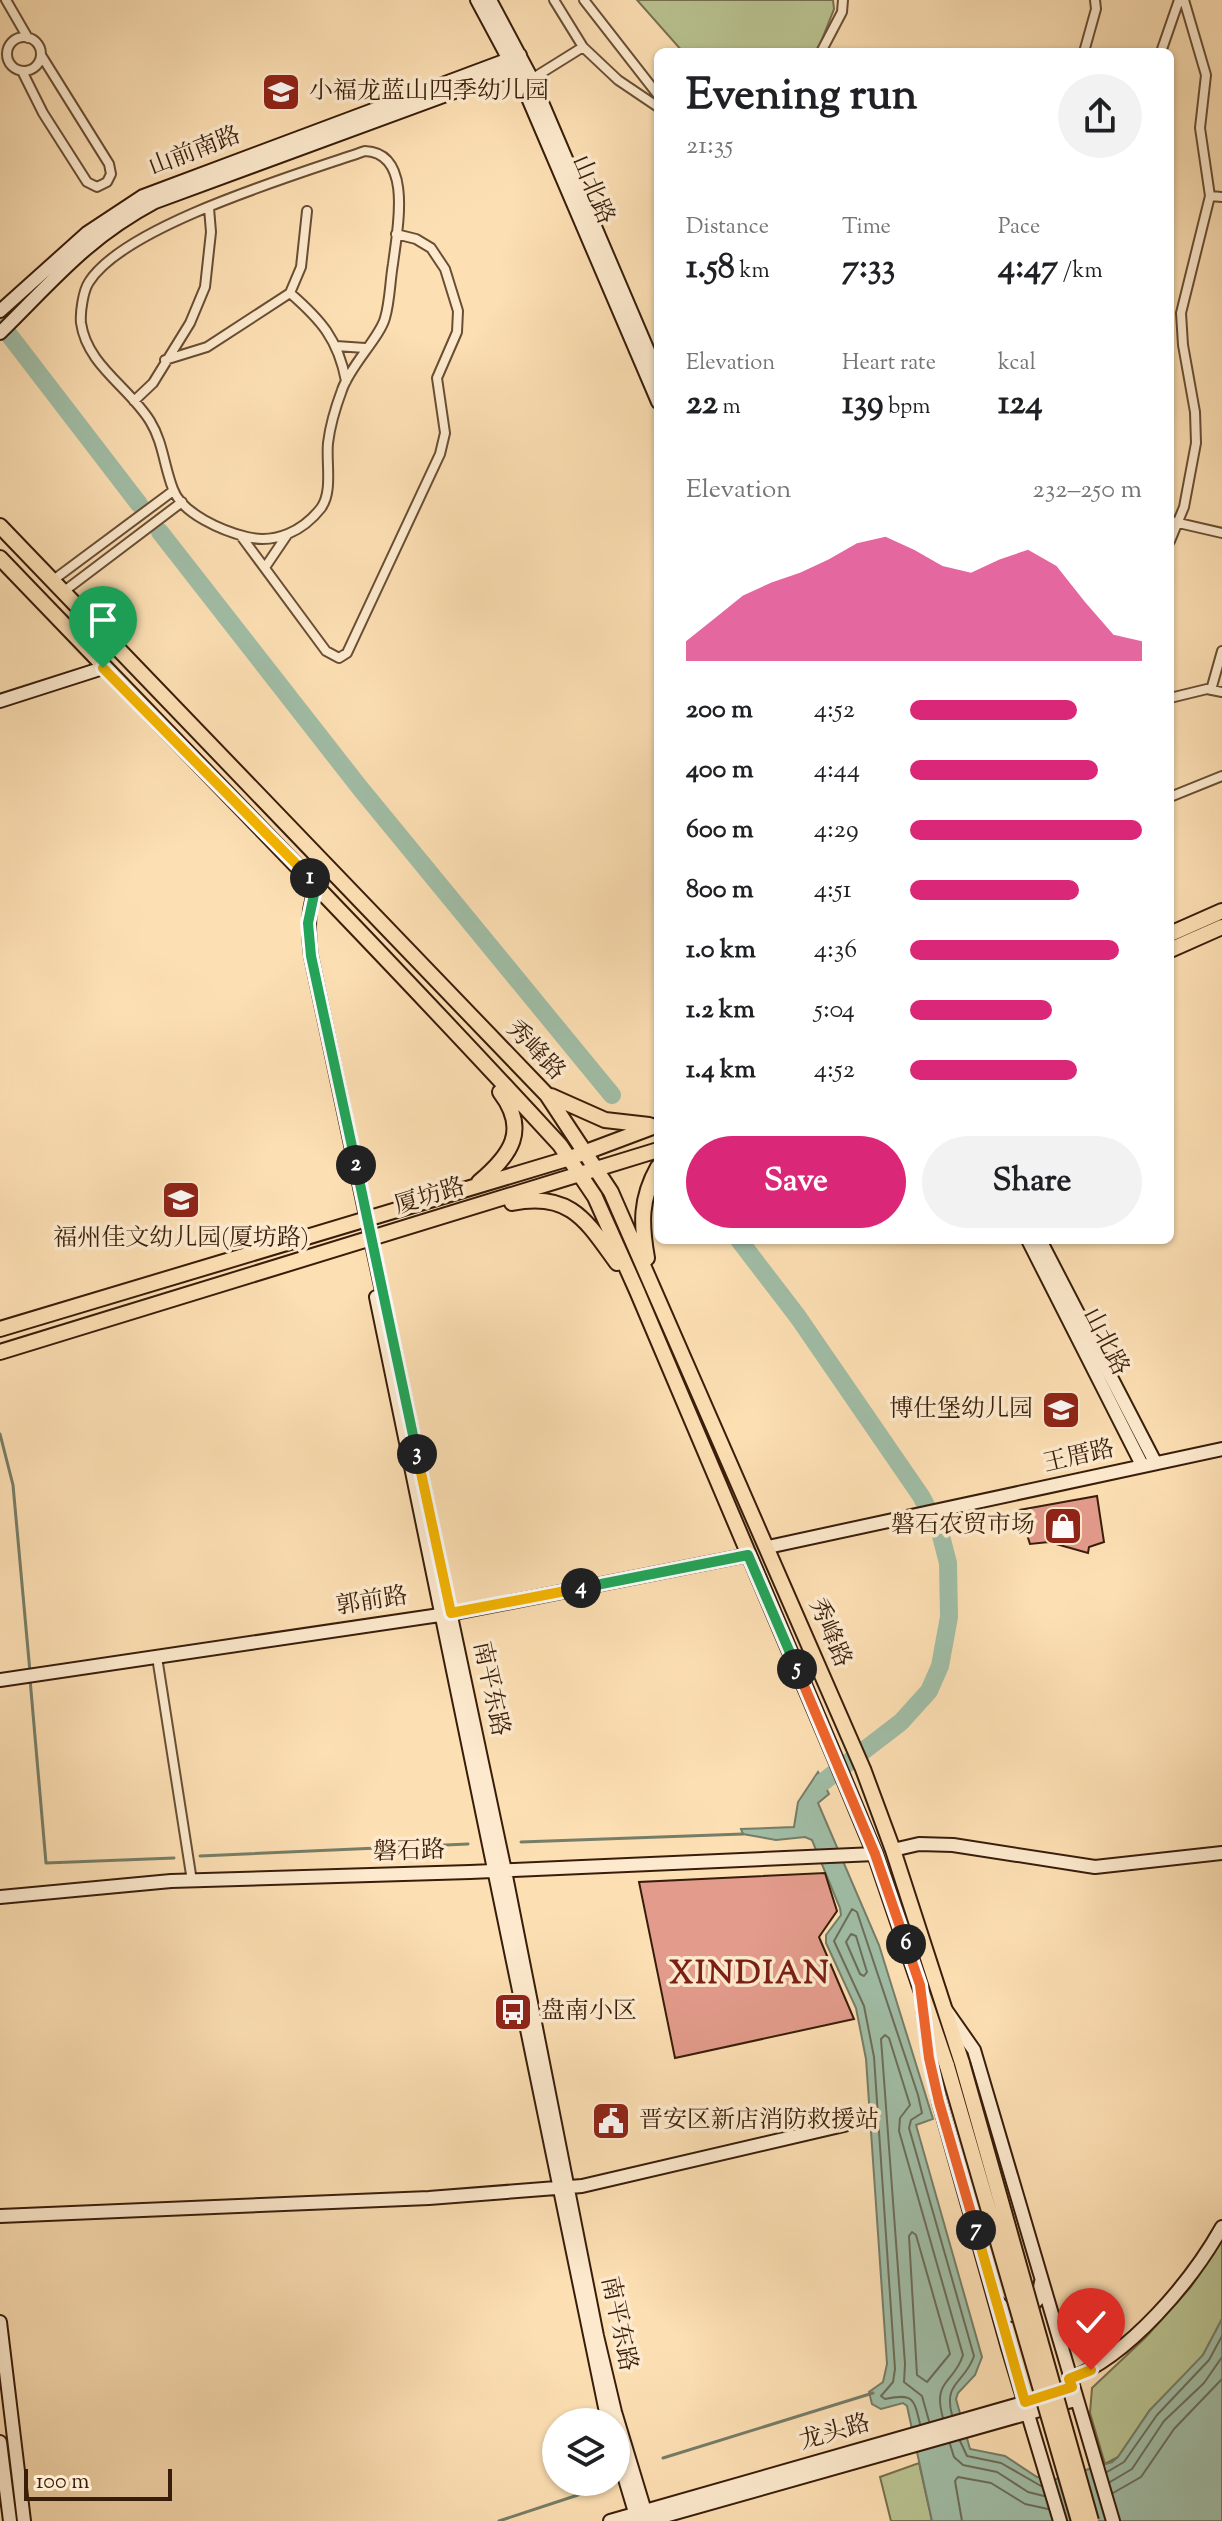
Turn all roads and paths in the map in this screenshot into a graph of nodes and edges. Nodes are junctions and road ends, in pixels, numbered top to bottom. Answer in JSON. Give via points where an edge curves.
{"nodes":[{"id":1,"x":6,"y":0,"type":"edge"},
{"id":2,"x":477,"y":0,"type":"edge"},
{"id":3,"x":490,"y":0,"type":"edge"},
{"id":4,"x":554,"y":0,"type":"edge"},
{"id":5,"x":584,"y":0,"type":"edge"},
{"id":6,"x":843,"y":0,"type":"edge"},
{"id":7,"x":1095,"y":0,"type":"edge"},
{"id":8,"x":1182,"y":0,"type":"edge"},
{"id":9,"x":28,"y":38,"type":"junction"},
{"id":10,"x":0,"y":39,"type":"edge"},
{"id":11,"x":583,"y":47,"type":"junction"},
{"id":12,"x":823,"y":48,"type":"edge"},
{"id":13,"x":1085,"y":48,"type":"edge"},
{"id":14,"x":1163,"y":48,"type":"edge"},
{"id":15,"x":8,"y":49,"type":"junction"},
{"id":16,"x":41,"y":55,"type":"junction"},
{"id":17,"x":517,"y":62,"type":"junction"},
{"id":18,"x":22,"y":71,"type":"junction"},
{"id":19,"x":527,"y":81,"type":"junction"},
{"id":20,"x":654,"y":90,"type":"edge"},
{"id":21,"x":654,"y":104,"type":"edge"},
{"id":22,"x":1210,"y":196,"type":"junction"},
{"id":23,"x":1222,"y":197,"type":"edge"},
{"id":24,"x":209,"y":208,"type":"junction"},
{"id":25,"x":307,"y":211,"type":"dead end"},
{"id":26,"x":396,"y":234,"type":"junction"},
{"id":27,"x":290,"y":293,"type":"junction"},
{"id":28,"x":2,"y":309,"type":"edge"},
{"id":29,"x":0,"y":333,"type":"edge"},
{"id":30,"x":336,"y":346,"type":"junction"},
{"id":31,"x":365,"y":348,"type":"junction"},
{"id":32,"x":165,"y":360,"type":"junction"},
{"id":33,"x":654,"y":365,"type":"edge"},
{"id":34,"x":346,"y":381,"type":"junction"},
{"id":35,"x":654,"y":392,"type":"edge"},
{"id":36,"x":134,"y":401,"type":"junction"},
{"id":37,"x":173,"y":491,"type":"junction"},
{"id":38,"x":182,"y":502,"type":"junction"},
{"id":39,"x":1174,"y":522,"type":"edge"},
{"id":40,"x":0,"y":526,"type":"edge"},
{"id":41,"x":1222,"y":533,"type":"edge"},
{"id":42,"x":241,"y":535,"type":"junction"},
{"id":43,"x":287,"y":535,"type":"junction"},
{"id":44,"x":0,"y":558,"type":"edge"},
{"id":45,"x":266,"y":566,"type":"junction"},
{"id":46,"x":57,"y":587,"type":"junction"},
{"id":47,"x":1222,"y":651,"type":"edge"},
{"id":48,"x":103,"y":668,"type":"junction"},
{"id":49,"x":1211,"y":690,"type":"junction"},
{"id":50,"x":1222,"y":692,"type":"edge"},
{"id":51,"x":1174,"y":697,"type":"edge"},
{"id":52,"x":0,"y":701,"type":"edge"},
{"id":53,"x":1222,"y":776,"type":"edge"},
{"id":54,"x":1174,"y":795,"type":"edge"},
{"id":55,"x":325,"y":865,"type":"junction"},
{"id":56,"x":313,"y":882,"type":"junction"},
{"id":57,"x":1222,"y":911,"type":"edge"},
{"id":58,"x":1222,"y":927,"type":"edge"},
{"id":59,"x":1174,"y":932,"type":"edge"},
{"id":60,"x":1174,"y":948,"type":"edge"},
{"id":61,"x":483,"y":1064,"type":"junction"},
{"id":62,"x":547,"y":1095,"type":"junction"},
{"id":63,"x":654,"y":1125,"type":"edge"},
{"id":64,"x":626,"y":1130,"type":"junction"},
{"id":65,"x":654,"y":1151,"type":"edge"},
{"id":66,"x":587,"y":1152,"type":"junction"},
{"id":67,"x":570,"y":1158,"type":"junction"},
{"id":68,"x":599,"y":1170,"type":"junction"},
{"id":69,"x":582,"y":1175,"type":"junction"},
{"id":70,"x":654,"y":1175,"type":"edge"},
{"id":71,"x":475,"y":1185,"type":"junction"},
{"id":72,"x":484,"y":1204,"type":"junction"},
{"id":73,"x":364,"y":1220,"type":"junction"},
{"id":74,"x":368,"y":1239,"type":"junction"},
{"id":75,"x":1030,"y":1244,"type":"edge"},
{"id":76,"x":1042,"y":1244,"type":"edge"},
{"id":77,"x":649,"y":1275,"type":"junction"},
{"id":78,"x":637,"y":1291,"type":"junction"},
{"id":79,"x":0,"y":1329,"type":"edge"},
{"id":80,"x":0,"y":1352,"type":"edge"},
{"id":81,"x":1222,"y":1449,"type":"edge"},
{"id":82,"x":1148,"y":1464,"type":"junction"},
{"id":83,"x":768,"y":1547,"type":"junction"},
{"id":84,"x":748,"y":1555,"type":"junction"},
{"id":85,"x":446,"y":1613,"type":"junction"},
{"id":86,"x":157,"y":1657,"type":"junction"},
{"id":87,"x":0,"y":1680,"type":"edge"},
{"id":88,"x":893,"y":1850,"type":"junction"},
{"id":89,"x":1222,"y":1853,"type":"edge"},
{"id":90,"x":875,"y":1854,"type":"junction"},
{"id":91,"x":500,"y":1871,"type":"junction"},
{"id":92,"x":192,"y":1881,"type":"junction"},
{"id":93,"x":0,"y":1897,"type":"edge"},
{"id":94,"x":920,"y":1985,"type":"junction"},
{"id":95,"x":946,"y":2010,"type":"junction"},
{"id":96,"x":844,"y":2125,"type":"dead end"},
{"id":97,"x":562,"y":2187,"type":"junction"},
{"id":98,"x":0,"y":2216,"type":"edge"},
{"id":99,"x":1222,"y":2227,"type":"edge"},
{"id":100,"x":1042,"y":2279,"type":"junction"},
{"id":101,"x":995,"y":2300,"type":"junction"},
{"id":102,"x":0,"y":2322,"type":"edge"},
{"id":103,"x":1072,"y":2389,"type":"junction"},
{"id":104,"x":605,"y":2408,"type":"edge"},
{"id":105,"x":1027,"y":2408,"type":"junction"},
{"id":106,"x":0,"y":2442,"type":"edge"},
{"id":107,"x":630,"y":2484,"type":"edge"},
{"id":108,"x":644,"y":2518,"type":"edge"},
{"id":109,"x":10,"y":2521,"type":"edge"},
{"id":110,"x":24,"y":2521,"type":"edge"},
{"id":111,"x":610,"y":2521,"type":"edge"},
{"id":112,"x":1060,"y":2521,"type":"edge"},
{"id":113,"x":1079,"y":2521,"type":"edge"},
{"id":114,"x":1091,"y":2521,"type":"edge"},
{"id":115,"x":1113,"y":2521,"type":"edge"}],
"edges":[{"from":1,"to":9,"type":"street"},
{"from":2,"to":17,"type":"main road","name":"山北路"},
{"from":3,"to":17,"type":"main road","name":"山北路"},
{"from":4,"to":11,"type":"street"},
{"from":5,"to":20,"type":"street"},
{"from":6,"to":12,"type":"street"},
{"from":7,"to":13,"type":"street"},
{"from":8,"to":14,"type":"street"},
{"from":8,"to":22,"type":"street","via":[[1206,75],[1200,128]]},
{"from":9,"to":15,"type":"street","via":[[14,40]]},
{"from":9,"to":16,"type":"street"},
{"from":10,"to":15,"type":"street"},
{"from":11,"to":19,"type":"street"},
{"from":11,"to":21,"type":"street"},
{"from":15,"to":18,"type":"street","via":[[9,63]]},
{"from":16,"to":18,"type":"street","via":[[33,68]]},
{"from":16,"to":18,"type":"street","via":[[109,164],[107,182],[97,187],[87,182]]},
{"from":17,"to":19,"type":"main road","name":"山北路"},
{"from":17,"to":28,"type":"main road","name":"山前南路","via":[[143,196],[87,233]]},
{"from":17,"to":29,"type":"main road","name":"山前南路","via":[[155,202],[80,252]]},
{"from":19,"to":33,"type":"main road","name":"山北路"},
{"from":19,"to":35,"type":"main road","name":"山北路"},
{"from":22,"to":23,"type":"street"},
{"from":22,"to":39,"type":"street","via":[[1181,313],[1196,443],[1187,494]]},
{"from":24,"to":26,"type":"street","via":[[376,151],[397,176]]},
{"from":24,"to":32,"type":"street","via":[[205,287],[190,323]]},
{"from":24,"to":36,"type":"street","via":[[155,230],[105,265],[88,284],[81,322],[90,351]]},
{"from":25,"to":27,"type":"street","via":[[301,267]]},
{"from":26,"to":31,"type":"street","via":[[385,320]]},
{"from":26,"to":45,"type":"street","via":[[431,248],[445,269],[458,311],[457,332],[437,378],[445,433],[440,454],[347,653],[339,658],[326,651]]},
{"from":27,"to":30,"type":"street","via":[[319,319]]},
{"from":27,"to":32,"type":"street","via":[[207,347]]},
{"from":30,"to":31,"type":"street"},
{"from":30,"to":34,"type":"street"},
{"from":31,"to":34,"type":"street"},
{"from":32,"to":36,"type":"street","via":[[153,383]]},
{"from":34,"to":43,"type":"street","via":[[328,443],[324,505]]},
{"from":36,"to":37,"type":"street","via":[[157,432]]},
{"from":37,"to":38,"type":"street"},
{"from":37,"to":46,"type":"street"},
{"from":38,"to":42,"type":"street"},
{"from":38,"to":46,"type":"street"},
{"from":39,"to":41,"type":"street"},
{"from":40,"to":46,"type":"main road","name":"秀峰路"},
{"from":42,"to":43,"type":"street","via":[[261,540]]},
{"from":42,"to":45,"type":"street"},
{"from":43,"to":45,"type":"street"},
{"from":44,"to":48,"type":"main road","name":"秀峰路"},
{"from":46,"to":55,"type":"main road","name":"秀峰路"},
{"from":47,"to":49,"type":"street"},
{"from":48,"to":52,"type":"main road"},
{"from":48,"to":56,"type":"main road","name":"秀峰路"},
{"from":49,"to":50,"type":"street"},
{"from":49,"to":51,"type":"street"},
{"from":53,"to":54,"type":"street"},
{"from":55,"to":56,"type":"main road","name":"南平东路"},
{"from":55,"to":62,"type":"main road","name":"秀峰路"},
{"from":56,"to":61,"type":"main road","name":"秀峰路"},
{"from":56,"to":73,"type":"main road","name":"南平东路","via":[[303,906],[303,947]]},
{"from":57,"to":59,"type":"main road"},
{"from":58,"to":60,"type":"main road"},
{"from":61,"to":67,"type":"main road","name":"秀峰路"},
{"from":61,"to":71,"type":"main road","via":[[509,1103],[515,1131],[504,1159]]},
{"from":62,"to":64,"type":"main road"},
{"from":62,"to":66,"type":"main road","name":"秀峰路"},
{"from":63,"to":64,"type":"main road","name":"厦坊路"},
{"from":64,"to":66,"type":"main road","name":"厦坊路"},
{"from":65,"to":68,"type":"main road","name":"厦坊路"},
{"from":66,"to":67,"type":"main road","name":"厦坊路"},
{"from":66,"to":68,"type":"main road","name":"秀峰路"},
{"from":67,"to":69,"type":"main road","name":"秀峰路"},
{"from":67,"to":71,"type":"main road","name":"厦坊路"},
{"from":68,"to":69,"type":"main road","name":"厦坊路"},
{"from":68,"to":77,"type":"main road","name":"秀峰路"},
{"from":69,"to":72,"type":"main road","name":"厦坊路"},
{"from":69,"to":78,"type":"main road","name":"秀峰路"},
{"from":70,"to":77,"type":"main road","via":[[641,1215]]},
{"from":71,"to":73,"type":"main road","name":"厦坊路"},
{"from":72,"to":74,"type":"main road","name":"厦坊路"},
{"from":72,"to":78,"type":"main road","via":[[536,1200],[567,1208],[596,1231]]},
{"from":73,"to":74,"type":"main road","name":"南平东路"},
{"from":73,"to":79,"type":"main road","name":"厦坊路"},
{"from":74,"to":80,"type":"main road","name":"厦坊路"},
{"from":74,"to":85,"type":"main road","name":"南平东路"},
{"from":75,"to":82,"type":"main road","name":"山北路"},
{"from":76,"to":82,"type":"main road","name":"山北路"},
{"from":77,"to":83,"type":"main road","name":"秀峰路"},
{"from":78,"to":84,"type":"main road","name":"秀峰路"},
{"from":81,"to":82,"type":"main road","name":"王厝路"},
{"from":82,"to":83,"type":"main road","name":"王厝路"},
{"from":83,"to":88,"type":"main road","name":"秀峰路"},
{"from":84,"to":85,"type":"main road","name":"郭前路"},
{"from":84,"to":90,"type":"main road","name":"秀峰路"},
{"from":85,"to":86,"type":"main road","name":"郭前路"},
{"from":85,"to":91,"type":"main road","name":"南平东路"},
{"from":86,"to":87,"type":"main road","name":"郭前路"},
{"from":86,"to":92,"type":"street"},
{"from":88,"to":89,"type":"main road","via":[[953,1845],[1095,1867]]},
{"from":88,"to":95,"type":"main road","name":"秀峰路"},
{"from":90,"to":91,"type":"main road","name":"磐石路"},
{"from":90,"to":94,"type":"main road","name":"秀峰路"},
{"from":91,"to":92,"type":"main road","name":"磐石路"},
{"from":91,"to":97,"type":"main road","name":"南平东路"},
{"from":92,"to":93,"type":"main road","name":"磐石路"},
{"from":94,"to":101,"type":"main road","via":[[939,2102]]},
{"from":94,"to":113,"type":"main road","name":"秀峰路","bridge":true},
{"from":95,"to":100,"type":"main road","via":[[974,2050]]},
{"from":95,"to":114,"type":"main road","name":"秀峰路","bridge":true},
{"from":96,"to":97,"type":"main road"},
{"from":97,"to":98,"type":"main road","via":[[414,2199]]},
{"from":97,"to":104,"type":"main road","name":"南平东路"},
{"from":97,"to":108,"type":"main road","name":"南平东路"},
{"from":99,"to":103,"type":"main road","name":"龙头路","via":[[1186,2278],[1117,2352]]},
{"from":100,"to":101,"type":"main road","via":[[1038,2299],[1026,2313],[1012,2315]]},
{"from":100,"to":103,"type":"main road"},
{"from":101,"to":105,"type":"main road"},
{"from":102,"to":110,"type":"main road"},
{"from":103,"to":105,"type":"main road","name":"龙头路"},
{"from":103,"to":115,"type":"main road"},
{"from":105,"to":108,"type":"main road","name":"龙头路"},
{"from":105,"to":112,"type":"main road"},
{"from":106,"to":109,"type":"main road"},
{"from":107,"to":108,"type":"main road"},
{"from":108,"to":111,"type":"main road","name":"龙头路"}]}
